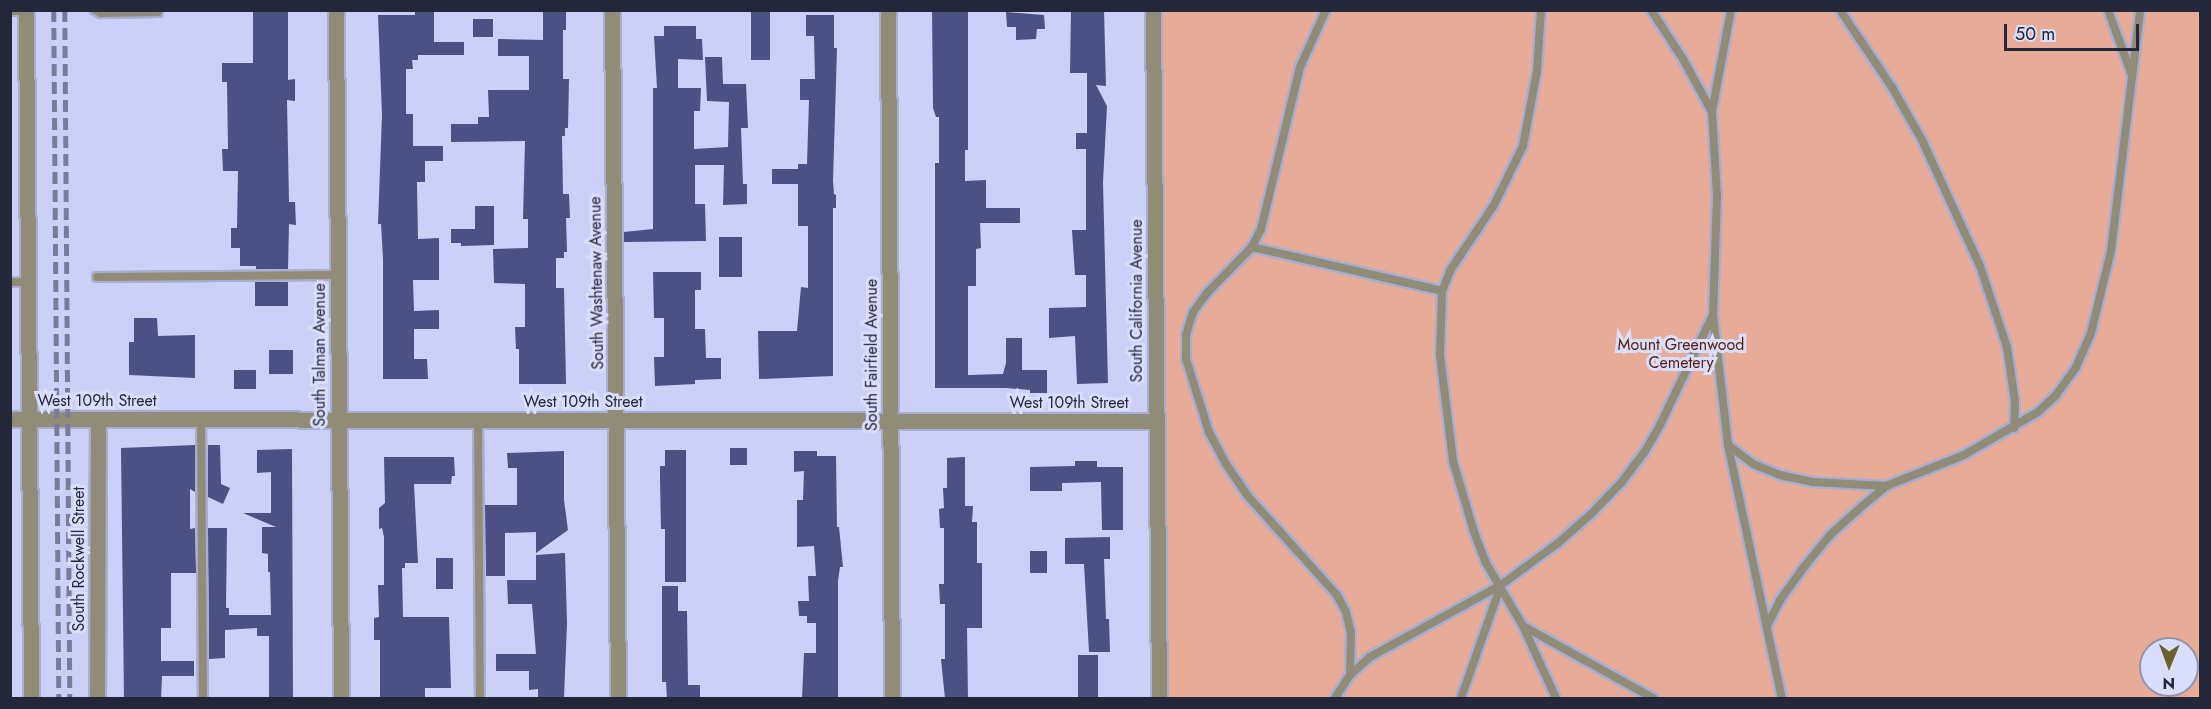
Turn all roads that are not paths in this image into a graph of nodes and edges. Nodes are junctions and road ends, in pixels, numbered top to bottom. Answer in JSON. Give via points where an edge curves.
{"nodes":[{"id":1,"x":95,"y":10,"type":"edge"},
{"id":2,"x":336,"y":10,"type":"edge"},
{"id":3,"x":612,"y":10,"type":"edge"},
{"id":4,"x":888,"y":10,"type":"edge"},
{"id":5,"x":1153,"y":10,"type":"edge"},
{"id":6,"x":1326,"y":10,"type":"edge"},
{"id":7,"x":1541,"y":10,"type":"edge"},
{"id":8,"x":1651,"y":10,"type":"edge"},
{"id":9,"x":1731,"y":10,"type":"edge"},
{"id":10,"x":1840,"y":10,"type":"edge"},
{"id":11,"x":2108,"y":10,"type":"edge"},
{"id":12,"x":2140,"y":10,"type":"edge"},
{"id":13,"x":10,"y":11,"type":"edge"},
{"id":14,"x":26,"y":11,"type":"edge"},
{"id":15,"x":158,"y":12,"type":"edge"},
{"id":16,"x":2132,"y":77,"type":"junction"},
{"id":17,"x":1712,"y":112,"type":"junction"},
{"id":18,"x":10,"y":148,"type":"edge"},
{"id":19,"x":27,"y":148,"type":"junction"},
{"id":20,"x":1252,"y":247,"type":"junction"},
{"id":21,"x":338,"y":275,"type":"junction"},
{"id":22,"x":98,"y":277,"type":"dead end"},
{"id":23,"x":10,"y":282,"type":"edge"},
{"id":24,"x":28,"y":282,"type":"junction"},
{"id":25,"x":1442,"y":291,"type":"junction"},
{"id":26,"x":1713,"y":315,"type":"junction"},
{"id":27,"x":10,"y":419,"type":"edge"},
{"id":28,"x":29,"y":419,"type":"junction"},
{"id":29,"x":98,"y":419,"type":"junction"},
{"id":30,"x":201,"y":419,"type":"junction"},
{"id":31,"x":339,"y":420,"type":"junction"},
{"id":32,"x":478,"y":420,"type":"junction"},
{"id":33,"x":616,"y":420,"type":"junction"},
{"id":34,"x":890,"y":421,"type":"junction"},
{"id":35,"x":1155,"y":421,"type":"junction"},
{"id":36,"x":2014,"y":428,"type":"junction"},
{"id":37,"x":1728,"y":445,"type":"junction"},
{"id":38,"x":1886,"y":486,"type":"junction"},
{"id":39,"x":1501,"y":585,"type":"junction"},
{"id":40,"x":1522,"y":626,"type":"junction"},
{"id":41,"x":1767,"y":626,"type":"junction"},
{"id":42,"x":1350,"y":675,"type":"junction"},
{"id":43,"x":31,"y":699,"type":"edge"},
{"id":44,"x":97,"y":699,"type":"edge"},
{"id":45,"x":203,"y":699,"type":"edge"},
{"id":46,"x":341,"y":699,"type":"edge"},
{"id":47,"x":480,"y":699,"type":"edge"},
{"id":48,"x":618,"y":699,"type":"edge"},
{"id":49,"x":892,"y":699,"type":"edge"},
{"id":50,"x":1158,"y":699,"type":"edge"},
{"id":51,"x":1335,"y":699,"type":"edge"},
{"id":52,"x":1461,"y":699,"type":"edge"},
{"id":53,"x":1556,"y":699,"type":"edge"},
{"id":54,"x":1653,"y":699,"type":"edge"},
{"id":55,"x":1782,"y":699,"type":"edge"}],
"edges":[{"from":1,"to":15,"type":"lane"},
{"from":2,"to":21,"type":"street","name":"South Talman Avenue"},
{"from":3,"to":33,"type":"street","name":"South Washtenaw Avenue"},
{"from":4,"to":34,"type":"street","name":"South Fairfield Avenue"},
{"from":5,"to":35,"type":"street","name":"South California Avenue"},
{"from":6,"to":20,"type":"lane","via":[[1300,68],[1262,230]]},
{"from":7,"to":25,"type":"lane","via":[[1537,71],[1523,146],[1494,205],[1451,269]]},
{"from":8,"to":17,"type":"lane"},
{"from":9,"to":17,"type":"lane"},
{"from":10,"to":36,"type":"lane","via":[[1922,140],[1980,266],[2007,347],[2015,402]]},
{"from":11,"to":16,"type":"lane"},
{"from":12,"to":16,"type":"lane"},
{"from":13,"to":14,"type":"lane"},
{"from":14,"to":19,"type":"street"},
{"from":16,"to":36,"type":"lane","via":[[2111,251],[2091,333],[2076,367],[2056,395]]},
{"from":17,"to":26,"type":"lane","via":[[1717,195]]},
{"from":18,"to":19,"type":"street"},
{"from":19,"to":24,"type":"street"},
{"from":20,"to":25,"type":"lane"},
{"from":20,"to":42,"type":"lane","via":[[1193,312],[1186,335],[1186,359],[1209,432],[1226,464],[1246,494],[1337,595],[1346,612],[1351,633]]},
{"from":21,"to":22,"type":"lane"},
{"from":21,"to":31,"type":"street","name":"South Talman Avenue"},
{"from":23,"to":24,"type":"lane"},
{"from":24,"to":28,"type":"street"},
{"from":25,"to":39,"type":"lane","via":[[1440,355],[1453,461],[1485,563]]},
{"from":26,"to":37,"type":"lane"},
{"from":26,"to":39,"type":"lane","via":[[1660,425],[1621,483],[1558,543]]},
{"from":27,"to":28,"type":"street","name":"West 109th Street"},
{"from":28,"to":29,"type":"street","name":"West 109th Street"},
{"from":28,"to":43,"type":"street"},
{"from":29,"to":30,"type":"street","name":"West 109th Street"},
{"from":29,"to":44,"type":"street","name":"South Rockwell Street"},
{"from":30,"to":31,"type":"street","name":"West 109th Street"},
{"from":30,"to":45,"type":"lane"},
{"from":31,"to":32,"type":"street","name":"West 109th Street"},
{"from":31,"to":46,"type":"street","name":"South Talman Avenue"},
{"from":32,"to":33,"type":"street","name":"West 109th Street"},
{"from":32,"to":47,"type":"lane"},
{"from":33,"to":34,"type":"street","name":"West 109th Street"},
{"from":33,"to":48,"type":"street","name":"South Washtenaw Avenue"},
{"from":34,"to":35,"type":"street","name":"West 109th Street"},
{"from":34,"to":49,"type":"street","name":"South Fairfield Avenue"},
{"from":35,"to":50,"type":"street","name":"South California Avenue"},
{"from":36,"to":38,"type":"lane","via":[[1964,455]]},
{"from":37,"to":38,"type":"lane","via":[[1753,464],[1780,475],[1813,482]]},
{"from":37,"to":41,"type":"lane"},
{"from":38,"to":41,"type":"lane","via":[[1830,535],[1780,600]]},
{"from":39,"to":40,"type":"lane"},
{"from":39,"to":42,"type":"lane","via":[[1397,640]]},
{"from":39,"to":52,"type":"lane"},
{"from":40,"to":53,"type":"lane"},
{"from":40,"to":54,"type":"lane"},
{"from":41,"to":55,"type":"lane"},
{"from":42,"to":51,"type":"lane"}]}
